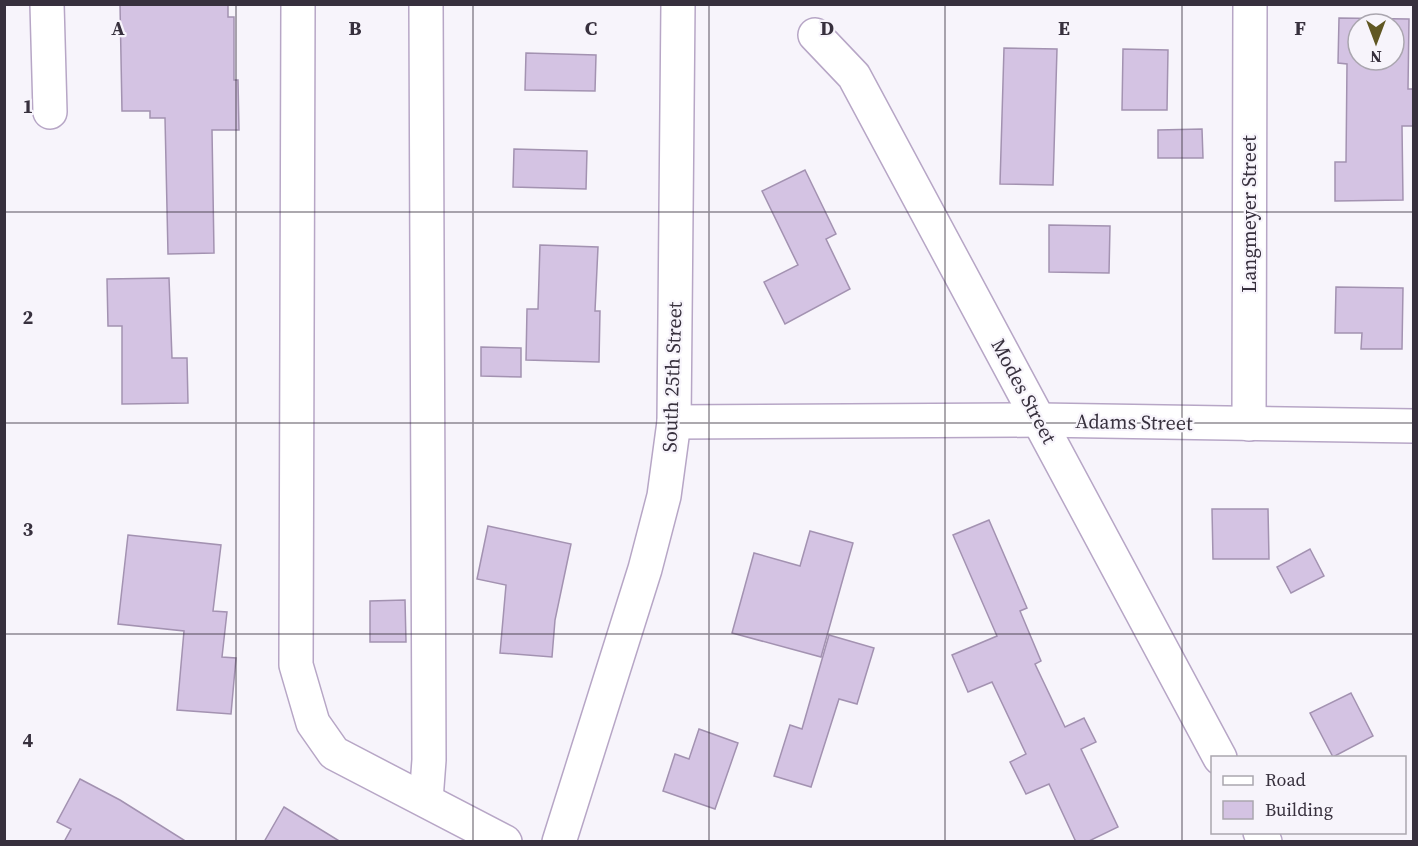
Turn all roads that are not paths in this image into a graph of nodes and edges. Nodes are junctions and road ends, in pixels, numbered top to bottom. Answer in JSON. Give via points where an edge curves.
{"nodes":[{"id":1,"x":47,"y":4,"type":"edge"},
{"id":2,"x":298,"y":4,"type":"edge"},
{"id":3,"x":426,"y":4,"type":"edge"},
{"id":4,"x":678,"y":4,"type":"edge"},
{"id":5,"x":1250,"y":4,"type":"edge"},
{"id":6,"x":815,"y":35,"type":"dead end"},
{"id":7,"x":50,"y":112,"type":"dead end"},
{"id":8,"x":1040,"y":420,"type":"junction"},
{"id":9,"x":674,"y":422,"type":"junction"},
{"id":10,"x":1249,"y":424,"type":"junction"},
{"id":11,"x":1413,"y":426,"type":"edge"},
{"id":12,"x":1219,"y":756,"type":"edge"},
{"id":13,"x":426,"y":800,"type":"junction"},
{"id":14,"x":561,"y":841,"type":"edge"},
{"id":15,"x":505,"y":842,"type":"edge"}],
"edges":[{"from":1,"to":7,"type":"street"},
{"from":2,"to":13,"type":"street","via":[[296,665],[313,723],[334,753]]},
{"from":3,"to":13,"type":"street"},
{"from":4,"to":9,"type":"street","name":"South 25th Street"},
{"from":5,"to":10,"type":"street","name":"Langmeyer Street"},
{"from":6,"to":8,"type":"street","name":"Modes Street","via":[[854,76]]},
{"from":8,"to":9,"type":"street","name":"Adams Street"},
{"from":8,"to":10,"type":"street","name":"Adams Street"},
{"from":8,"to":12,"type":"street","name":"Modes Street"},
{"from":9,"to":14,"type":"street","name":"South 25th Street","via":[[664,496],[645,569]]},
{"from":10,"to":11,"type":"street","name":"Adams Street"},
{"from":13,"to":15,"type":"street"}]}
